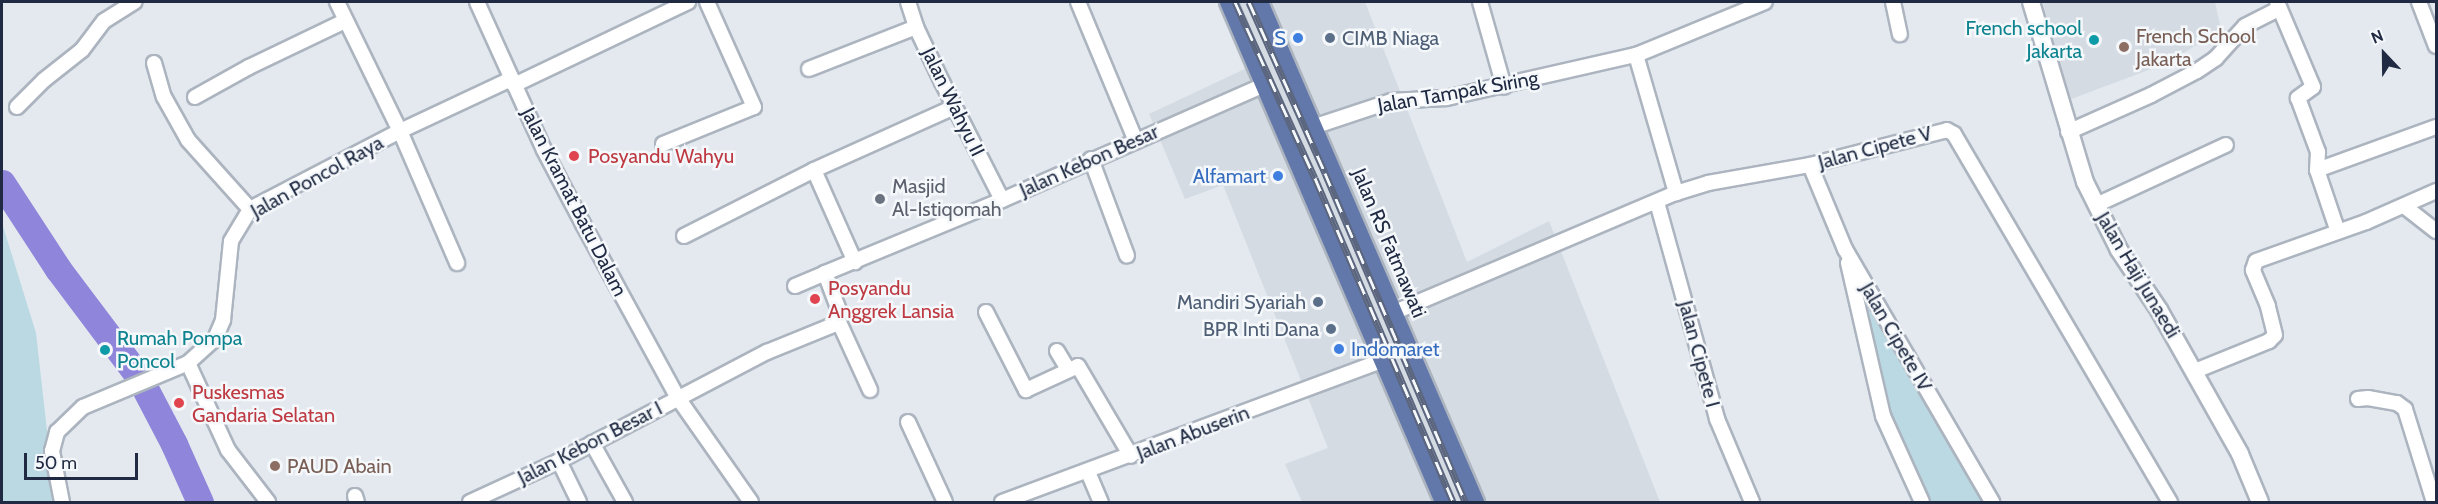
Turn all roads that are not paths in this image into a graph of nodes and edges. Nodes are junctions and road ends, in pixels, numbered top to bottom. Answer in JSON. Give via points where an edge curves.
{"nodes":[{"id":1,"x":134,"y":2,"type":"edge"},
{"id":2,"x":337,"y":2,"type":"edge"},
{"id":3,"x":477,"y":2,"type":"edge"},
{"id":4,"x":688,"y":2,"type":"edge"},
{"id":5,"x":707,"y":2,"type":"edge"},
{"id":6,"x":908,"y":2,"type":"edge"},
{"id":7,"x":1078,"y":2,"type":"edge"},
{"id":8,"x":1228,"y":2,"type":"edge"},
{"id":9,"x":1260,"y":2,"type":"edge"},
{"id":10,"x":1480,"y":2,"type":"edge"},
{"id":11,"x":1765,"y":2,"type":"edge"},
{"id":12,"x":1893,"y":2,"type":"edge"},
{"id":13,"x":2031,"y":2,"type":"edge"},
{"id":14,"x":2419,"y":2,"type":"edge"},
{"id":15,"x":2278,"y":5,"type":"edge"},
{"id":16,"x":345,"y":21,"type":"junction"},
{"id":17,"x":916,"y":27,"type":"junction"},
{"id":18,"x":1900,"y":34,"type":"dead end"},
{"id":19,"x":2435,"y":44,"type":"edge"},
{"id":20,"x":1636,"y":55,"type":"junction"},
{"id":21,"x":154,"y":63,"type":"dead end"},
{"id":22,"x":809,"y":69,"type":"dead end"},
{"id":23,"x":512,"y":82,"type":"junction"},
{"id":24,"x":1264,"y":85,"type":"junction"},
{"id":25,"x":1504,"y":87,"type":"junction"},
{"id":26,"x":195,"y":97,"type":"dead end"},
{"id":27,"x":17,"y":107,"type":"dead end"},
{"id":28,"x":954,"y":107,"type":"junction"},
{"id":29,"x":1316,"y":126,"type":"junction"},
{"id":30,"x":2436,"y":127,"type":"edge"},
{"id":31,"x":400,"y":131,"type":"junction"},
{"id":32,"x":2068,"y":132,"type":"junction"},
{"id":33,"x":1136,"y":141,"type":"junction"},
{"id":34,"x":663,"y":144,"type":"dead end"},
{"id":35,"x":2226,"y":146,"type":"dead end"},
{"id":36,"x":1091,"y":159,"type":"junction"},
{"id":37,"x":1810,"y":165,"type":"junction"},
{"id":38,"x":814,"y":170,"type":"junction"},
{"id":39,"x":2317,"y":170,"type":"junction"},
{"id":40,"x":2436,"y":191,"type":"edge"},
{"id":41,"x":1676,"y":193,"type":"junction"},
{"id":42,"x":1002,"y":200,"type":"junction"},
{"id":43,"x":1657,"y":202,"type":"junction"},
{"id":44,"x":2096,"y":205,"type":"junction"},
{"id":45,"x":2404,"y":206,"type":"junction"},
{"id":46,"x":250,"y":209,"type":"junction"},
{"id":47,"x":2436,"y":231,"type":"edge"},
{"id":48,"x":2338,"y":232,"type":"junction"},
{"id":49,"x":684,"y":236,"type":"dead end"},
{"id":50,"x":1845,"y":249,"type":"junction"},
{"id":51,"x":1127,"y":256,"type":"dead end"},
{"id":52,"x":855,"y":262,"type":"junction"},
{"id":53,"x":457,"y":263,"type":"dead end"},
{"id":54,"x":825,"y":273,"type":"junction"},
{"id":55,"x":795,"y":286,"type":"dead end"},
{"id":56,"x":986,"y":312,"type":"dead end"},
{"id":57,"x":1395,"y":312,"type":"junction"},
{"id":58,"x":838,"y":320,"type":"junction"},
{"id":59,"x":1057,"y":351,"type":"dead end"},
{"id":60,"x":1383,"y":360,"type":"junction"},
{"id":61,"x":188,"y":363,"type":"junction"},
{"id":62,"x":1068,"y":369,"type":"junction"},
{"id":63,"x":2195,"y":371,"type":"junction"},
{"id":64,"x":870,"y":390,"type":"dead end"},
{"id":65,"x":678,"y":398,"type":"junction"},
{"id":66,"x":2358,"y":399,"type":"dead end"},
{"id":67,"x":908,"y":422,"type":"dead end"},
{"id":68,"x":592,"y":443,"type":"junction"},
{"id":69,"x":1131,"y":456,"type":"junction"},
{"id":70,"x":559,"y":461,"type":"junction"},
{"id":71,"x":1088,"y":472,"type":"junction"},
{"id":72,"x":62,"y":502,"type":"edge"},
{"id":73,"x":268,"y":502,"type":"edge"},
{"id":74,"x":470,"y":502,"type":"edge"},
{"id":75,"x":579,"y":502,"type":"edge"},
{"id":76,"x":626,"y":502,"type":"edge"},
{"id":77,"x":751,"y":502,"type":"edge"},
{"id":78,"x":945,"y":502,"type":"edge"},
{"id":79,"x":1002,"y":502,"type":"edge"},
{"id":80,"x":1101,"y":502,"type":"edge"},
{"id":81,"x":1443,"y":502,"type":"edge"},
{"id":82,"x":1476,"y":502,"type":"edge"},
{"id":83,"x":1752,"y":502,"type":"edge"},
{"id":84,"x":1922,"y":502,"type":"edge"},
{"id":85,"x":1992,"y":502,"type":"edge"},
{"id":86,"x":2170,"y":502,"type":"edge"},
{"id":87,"x":2260,"y":502,"type":"edge"},
{"id":88,"x":2434,"y":502,"type":"edge"}],
"edges":[{"from":1,"to":27,"type":"street","via":[[104,21],[82,50]]},
{"from":2,"to":16,"type":"street"},
{"from":3,"to":23,"type":"street","name":"Jalan Kramat Batu Dalam"},
{"from":4,"to":23,"type":"street","name":"Jalan Poncol Raya"},
{"from":5,"to":34,"type":"street","via":[[754,106]]},
{"from":6,"to":17,"type":"street","name":"Jalan Wahyu II"},
{"from":7,"to":33,"type":"street"},
{"from":8,"to":24,"type":"main road"},
{"from":9,"to":29,"type":"main road","name":"Jalan RS Fatmawati"},
{"from":10,"to":25,"type":"street"},
{"from":11,"to":20,"type":"street","name":"Jalan Tampak Siring"},
{"from":12,"to":18,"type":"street"},
{"from":13,"to":32,"type":"street","name":"Jalan Haji Junaedi"},
{"from":14,"to":19,"type":"street"},
{"from":15,"to":32,"type":"street","via":[[2245,26],[2216,57],[2188,76]]},
{"from":15,"to":39,"type":"street","via":[[2313,87],[2298,98],[2318,152]]},
{"from":16,"to":26,"type":"street","via":[[249,66]]},
{"from":16,"to":31,"type":"street"},
{"from":17,"to":22,"type":"street"},
{"from":17,"to":28,"type":"street","name":"Jalan Wahyu II"},
{"from":20,"to":25,"type":"street","name":"Jalan Tampak Siring"},
{"from":20,"to":41,"type":"street"},
{"from":21,"to":46,"type":"street","via":[[164,97],[188,140]]},
{"from":23,"to":31,"type":"street","name":"Jalan Poncol Raya"},
{"from":23,"to":65,"type":"street","name":"Jalan Kramat Batu Dalam","via":[[583,224]]},
{"from":24,"to":33,"type":"street","name":"Jalan Kebon Besar"},
{"from":24,"to":60,"type":"main road"},
{"from":25,"to":29,"type":"street","name":"Jalan Tampak Siring","via":[[1436,100],[1391,101]]},
{"from":28,"to":38,"type":"street"},
{"from":28,"to":42,"type":"street","name":"Jalan Wahyu II"},
{"from":29,"to":57,"type":"main road","name":"Jalan RS Fatmawati"},
{"from":30,"to":39,"type":"street"},
{"from":31,"to":46,"type":"street","name":"Jalan Poncol Raya"},
{"from":31,"to":53,"type":"street"},
{"from":32,"to":44,"type":"street","name":"Jalan Haji Junaedi"},
{"from":33,"to":36,"type":"street","name":"Jalan Kebon Besar"},
{"from":35,"to":44,"type":"street"},
{"from":36,"to":42,"type":"street","name":"Jalan Kebon Besar"},
{"from":36,"to":51,"type":"street"},
{"from":37,"to":41,"type":"street","name":"Jalan Cipete V","via":[[1708,183]]},
{"from":37,"to":50,"type":"street","name":"Jalan Cipete IV"},
{"from":37,"to":86,"type":"street","name":"Jalan Cipete V","via":[[1940,130],[1954,134]]},
{"from":38,"to":49,"type":"street"},
{"from":38,"to":52,"type":"street"},
{"from":39,"to":48,"type":"street"},
{"from":40,"to":45,"type":"street"},
{"from":41,"to":43,"type":"street","name":"Jalan Cipete V"},
{"from":42,"to":52,"type":"street","name":"Jalan Kebon Besar"},
{"from":43,"to":57,"type":"street","name":"Jalan Cipete V"},
{"from":43,"to":83,"type":"street","name":"Jalan Cipete I","via":[[1717,418]]},
{"from":44,"to":63,"type":"street","name":"Jalan Haji Junaedi","via":[[2119,250]]},
{"from":45,"to":47,"type":"street"},
{"from":45,"to":48,"type":"street"},
{"from":46,"to":61,"type":"street","name":"Jalan Poncol Raya","via":[[231,241],[221,328]]},
{"from":48,"to":63,"type":"street","via":[[2256,261],[2253,270],[2275,335],[2269,341]]},
{"from":50,"to":84,"type":"street","via":[[1882,416]]},
{"from":50,"to":85,"type":"street","name":"Jalan Cipete IV"},
{"from":52,"to":54,"type":"street","name":"Jalan Kebon Besar"},
{"from":54,"to":55,"type":"street","name":"Jalan Kebon Besar"},
{"from":54,"to":58,"type":"street","via":[[840,313]]},
{"from":56,"to":62,"type":"street","via":[[1026,390]]},
{"from":57,"to":82,"type":"main road","name":"Jalan RS Fatmawati"},
{"from":58,"to":64,"type":"street"},
{"from":58,"to":65,"type":"street"},
{"from":59,"to":62,"type":"street"},
{"from":60,"to":69,"type":"street","name":"Jalan Abuserin"},
{"from":60,"to":81,"type":"main road"},
{"from":61,"to":72,"type":"street","name":"Jalan Poncol Raya","via":[[83,407],[57,432],[52,451]]},
{"from":61,"to":73,"type":"street","via":[[228,450]]},
{"from":62,"to":69,"type":"street","via":[[1078,366]]},
{"from":63,"to":87,"type":"street","name":"Jalan Haji Junaedi","via":[[2240,454]]},
{"from":65,"to":68,"type":"street","name":"Jalan Kebon Besar I"},
{"from":65,"to":77,"type":"street","name":"Jalan Kramat Batu Dalam"},
{"from":66,"to":88,"type":"street","via":[[2397,403],[2405,409]]},
{"from":67,"to":78,"type":"street"},
{"from":68,"to":70,"type":"street","name":"Jalan Kebon Besar I"},
{"from":68,"to":76,"type":"street"},
{"from":69,"to":71,"type":"street","name":"Jalan Abuserin"},
{"from":70,"to":74,"type":"street","name":"Jalan Kebon Besar I"},
{"from":70,"to":75,"type":"street"},
{"from":71,"to":79,"type":"street","name":"Jalan Abuserin"},
{"from":71,"to":80,"type":"street"}]}
